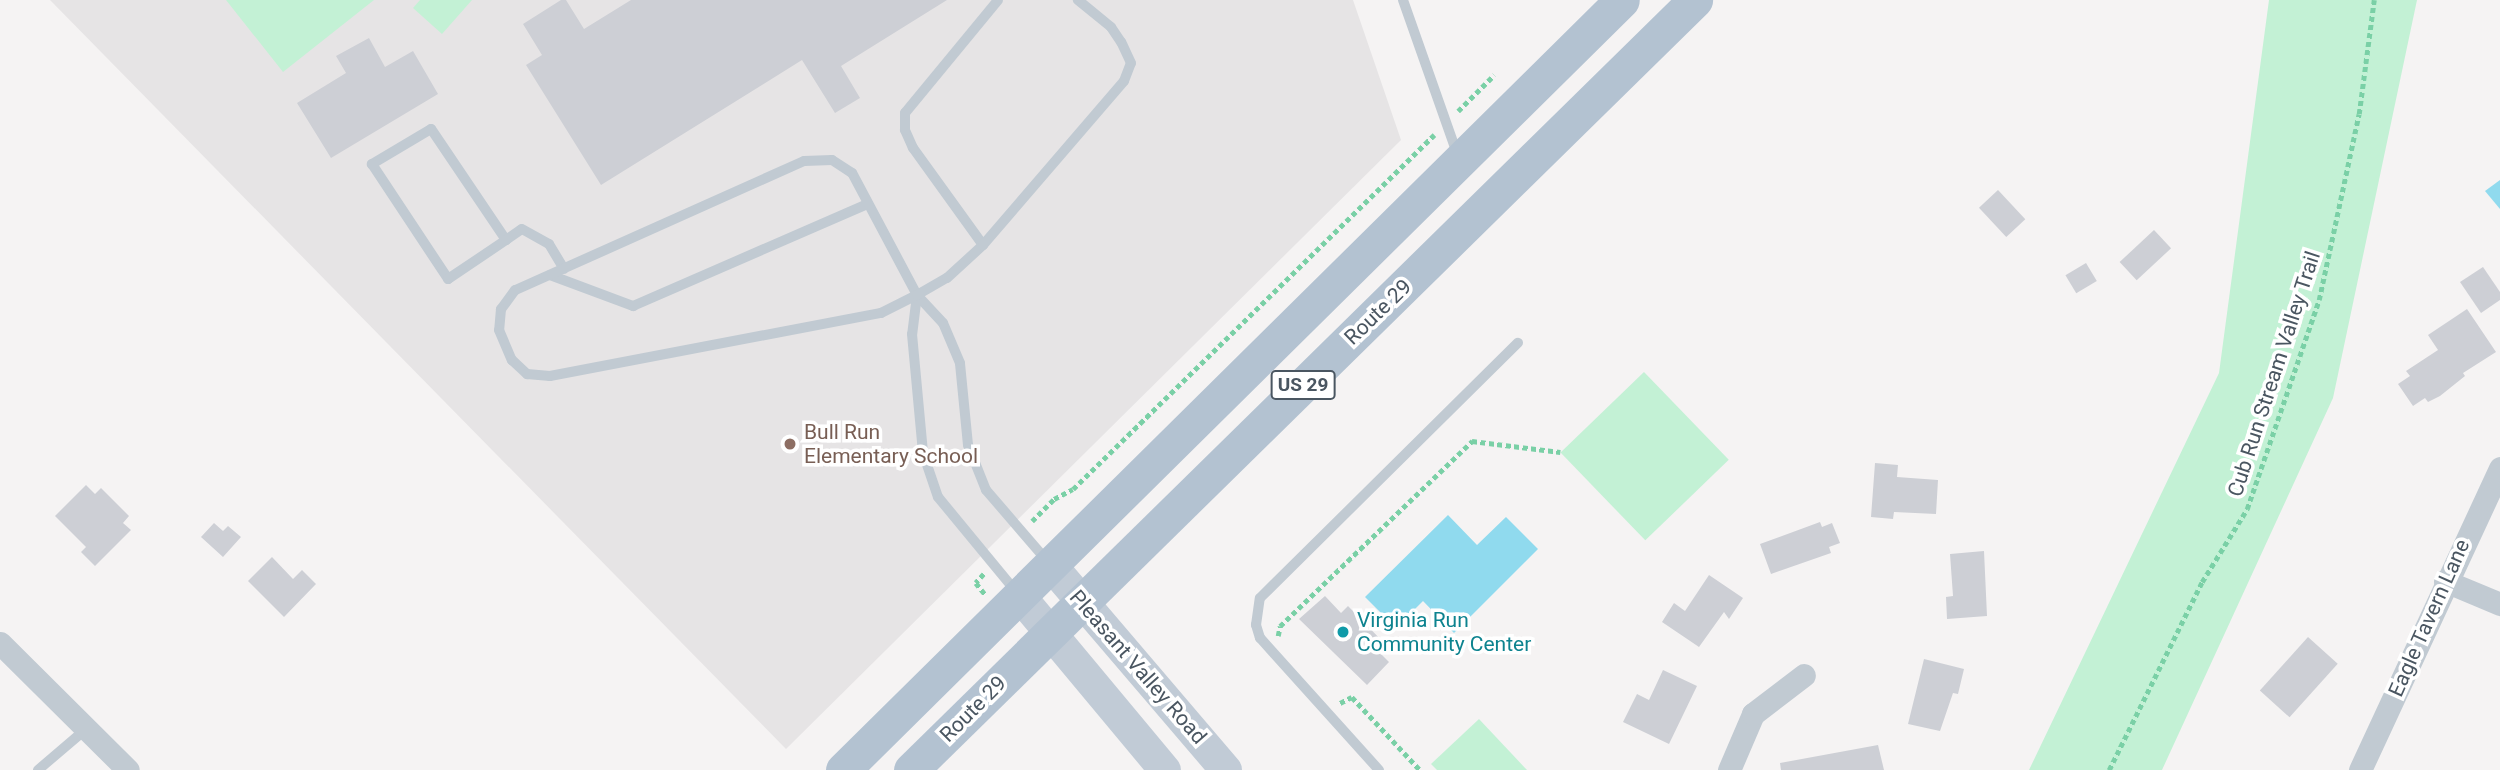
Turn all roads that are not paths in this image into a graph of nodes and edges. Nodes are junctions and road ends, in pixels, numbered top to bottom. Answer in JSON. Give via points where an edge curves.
{"nodes":[{"id":1,"x":998,"y":0,"type":"edge"},
{"id":2,"x":1077,"y":0,"type":"edge"},
{"id":3,"x":1403,"y":0,"type":"edge"},
{"id":4,"x":1622,"y":0,"type":"edge"},
{"id":5,"x":1695,"y":0,"type":"edge"},
{"id":6,"x":1460,"y":161,"type":"junction"},
{"id":7,"x":868,"y":204,"type":"junction"},
{"id":8,"x":506,"y":240,"type":"junction"},
{"id":9,"x":982,"y":245,"type":"junction"},
{"id":10,"x":564,"y":269,"type":"junction"},
{"id":11,"x":550,"y":275,"type":"junction"},
{"id":12,"x":917,"y":295,"type":"junction"},
{"id":13,"x":1518,"y":343,"type":"dead end"},
{"id":14,"x":2500,"y":468,"type":"edge"},
{"id":15,"x":1049,"y":564,"type":"junction"},
{"id":16,"x":2445,"y":581,"type":"junction"},
{"id":17,"x":1019,"y":595,"type":"junction"},
{"id":18,"x":1081,"y":602,"type":"junction"},
{"id":19,"x":2500,"y":604,"type":"edge"},
{"id":20,"x":1049,"y":634,"type":"junction"},
{"id":21,"x":0,"y":643,"type":"edge"},
{"id":22,"x":1804,"y":675,"type":"dead end"},
{"id":23,"x":86,"y":729,"type":"junction"},
{"id":24,"x":38,"y":770,"type":"edge"},
{"id":25,"x":128,"y":770,"type":"edge"},
{"id":26,"x":842,"y":770,"type":"edge"},
{"id":27,"x":911,"y":770,"type":"edge"},
{"id":28,"x":1165,"y":770,"type":"edge"},
{"id":29,"x":1226,"y":770,"type":"edge"},
{"id":30,"x":1379,"y":770,"type":"edge"},
{"id":31,"x":1729,"y":770,"type":"edge"},
{"id":32,"x":2361,"y":770,"type":"edge"}],
"edges":[{"from":1,"to":9,"type":"lane","via":[[905,113],[905,130],[913,148]]},
{"from":2,"to":9,"type":"lane","via":[[1111,27],[1121,42],[1130,63],[1124,81]]},
{"from":3,"to":6,"type":"lane"},
{"from":4,"to":6,"type":"main road","number":"US 29"},
{"from":5,"to":18,"type":"main road","name":"Route 29","number":"US 29"},
{"from":6,"to":15,"type":"main road","number":"US 29"},
{"from":7,"to":10,"type":"lane","via":[[852,173],[832,160],[804,161]]},
{"from":7,"to":11,"type":"lane","via":[[633,306]]},
{"from":7,"to":12,"type":"lane"},
{"from":8,"to":8,"type":"lane","via":[[448,279],[372,163],[431,129]]},
{"from":8,"to":10,"type":"lane","via":[[522,229],[549,244]]},
{"from":9,"to":12,"type":"lane","via":[[947,278]]},
{"from":10,"to":11,"type":"lane"},
{"from":11,"to":12,"type":"lane","via":[[515,290],[501,309],[499,330],[504,345],[527,374],[551,376],[881,313]]},
{"from":12,"to":15,"type":"lane","via":[[943,323],[960,363],[968,445],[981,480]]},
{"from":12,"to":17,"type":"lane","via":[[912,334],[923,453],[938,497]]},
{"from":13,"to":30,"type":"lane","via":[[1260,598],[1256,625],[1269,651]]},
{"from":14,"to":16,"type":"street","name":"Eagle Tavern Lane"},
{"from":15,"to":17,"type":"main road","number":"US 29"},
{"from":15,"to":18,"type":"main road","name":"Pleasant Valley Road"},
{"from":16,"to":19,"type":"street"},
{"from":16,"to":32,"type":"street","name":"Eagle Tavern Lane"},
{"from":17,"to":20,"type":"main road"},
{"from":17,"to":26,"type":"main road","number":"US 29"},
{"from":18,"to":20,"type":"main road","name":"Route 29","number":"US 29"},
{"from":18,"to":29,"type":"main road","name":"Pleasant Valley Road"},
{"from":20,"to":27,"type":"main road","name":"Route 29","number":"US 29"},
{"from":20,"to":28,"type":"main road"},
{"from":21,"to":23,"type":"street"},
{"from":22,"to":31,"type":"street","via":[[1753,713]]},
{"from":23,"to":24,"type":"lane"},
{"from":23,"to":25,"type":"street"}]}
